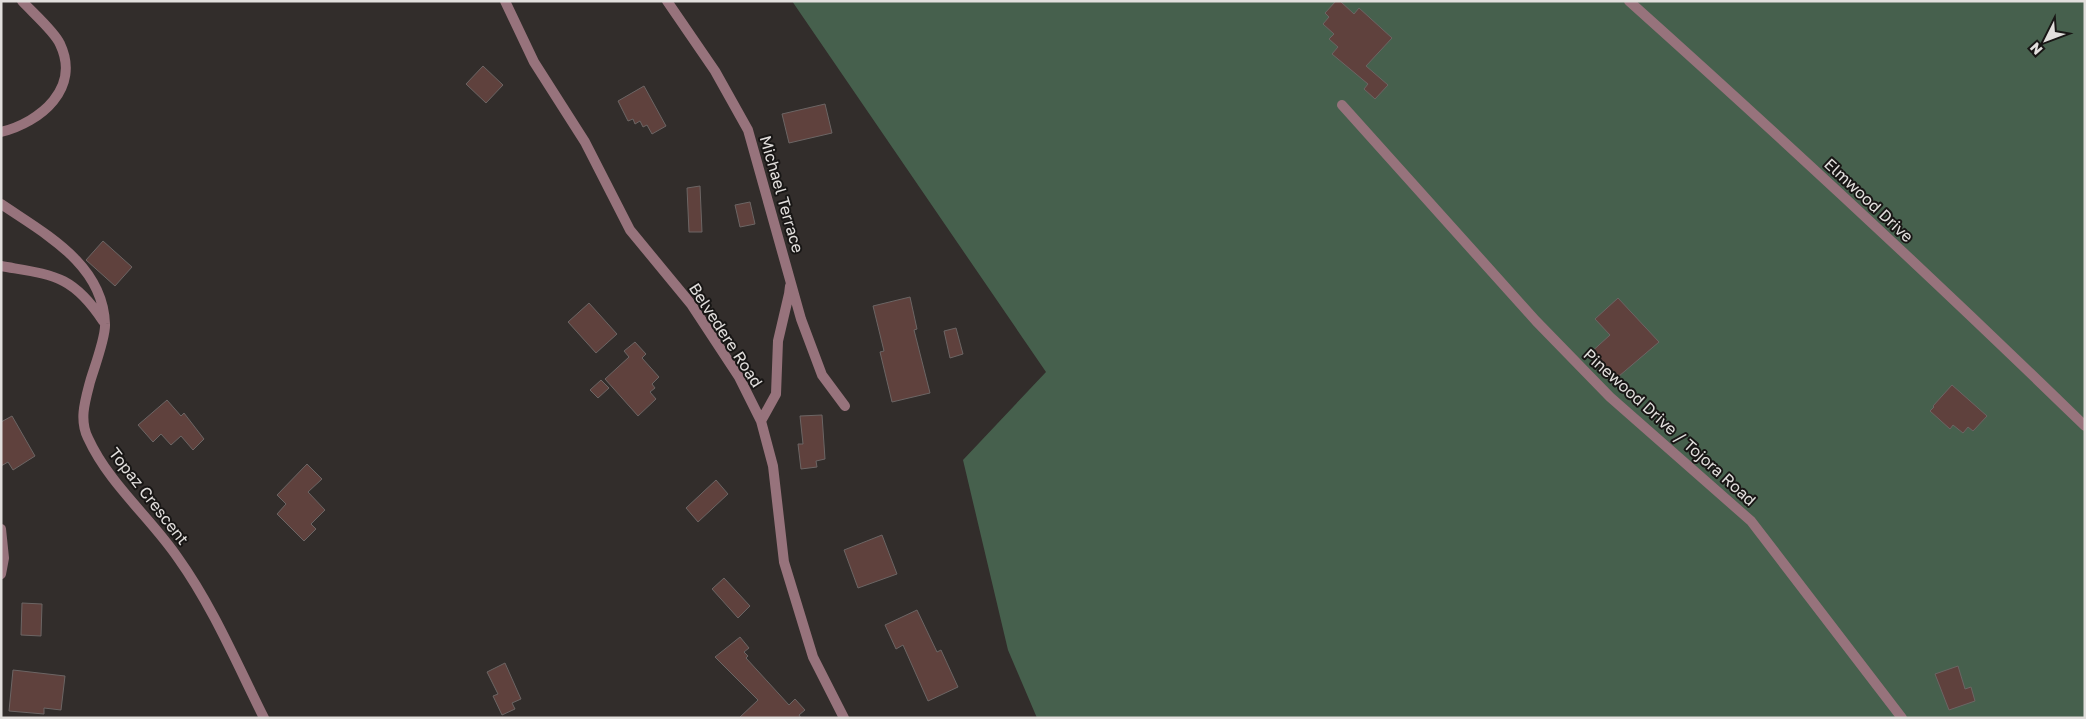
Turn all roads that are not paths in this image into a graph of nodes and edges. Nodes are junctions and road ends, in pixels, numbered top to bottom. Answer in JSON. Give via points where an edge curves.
{"nodes":[{"id":1,"x":22,"y":1,"type":"edge"},
{"id":2,"x":505,"y":1,"type":"edge"},
{"id":3,"x":667,"y":1,"type":"edge"},
{"id":4,"x":1629,"y":1,"type":"edge"},
{"id":5,"x":1342,"y":105,"type":"dead end"},
{"id":6,"x":1,"y":132,"type":"edge"},
{"id":7,"x":1,"y":204,"type":"edge"},
{"id":8,"x":1,"y":266,"type":"edge"},
{"id":9,"x":790,"y":275,"type":"junction"},
{"id":10,"x":106,"y":326,"type":"junction"},
{"id":11,"x":845,"y":406,"type":"dead end"},
{"id":12,"x":761,"y":421,"type":"junction"},
{"id":13,"x":2085,"y":426,"type":"edge"},
{"id":14,"x":1,"y":529,"type":"edge"},
{"id":15,"x":1,"y":574,"type":"edge"},
{"id":16,"x":264,"y":718,"type":"edge"},
{"id":17,"x":844,"y":718,"type":"edge"},
{"id":18,"x":1902,"y":718,"type":"edge"}],
"edges":[{"from":1,"to":6,"type":"street","via":[[60,43],[66,68],[63,88],[53,103],[29,121]]},
{"from":2,"to":12,"type":"street","name":"Belvedere Road","via":[[534,62],[585,142],[630,230],[692,304],[739,377]]},
{"from":3,"to":9,"type":"street","name":"Michael Terrace","via":[[715,71],[748,130]]},
{"from":4,"to":13,"type":"street","name":"Elmwood Drive","via":[[1954,299]]},
{"from":5,"to":18,"type":"street","name":"Pinewood Drive / Tojora Road","via":[[1536,322],[1610,397],[1751,521]]},
{"from":7,"to":10,"type":"street","name":"Topaz Crescent","via":[[63,246],[91,276]]},
{"from":8,"to":10,"type":"street","via":[[49,274],[67,281]]},
{"from":9,"to":11,"type":"street","name":"Michael Terrace","via":[[801,319],[822,375]]},
{"from":9,"to":12,"type":"street","via":[[778,342],[776,394]]},
{"from":10,"to":16,"type":"street","name":"Topaz Crescent","via":[[82,413],[86,436],[102,466],[197,584]]},
{"from":12,"to":17,"type":"street","name":"Belvedere Road","via":[[773,466],[784,562],[814,657]]},
{"from":14,"to":15,"type":"street","via":[[4,558]]}]}
